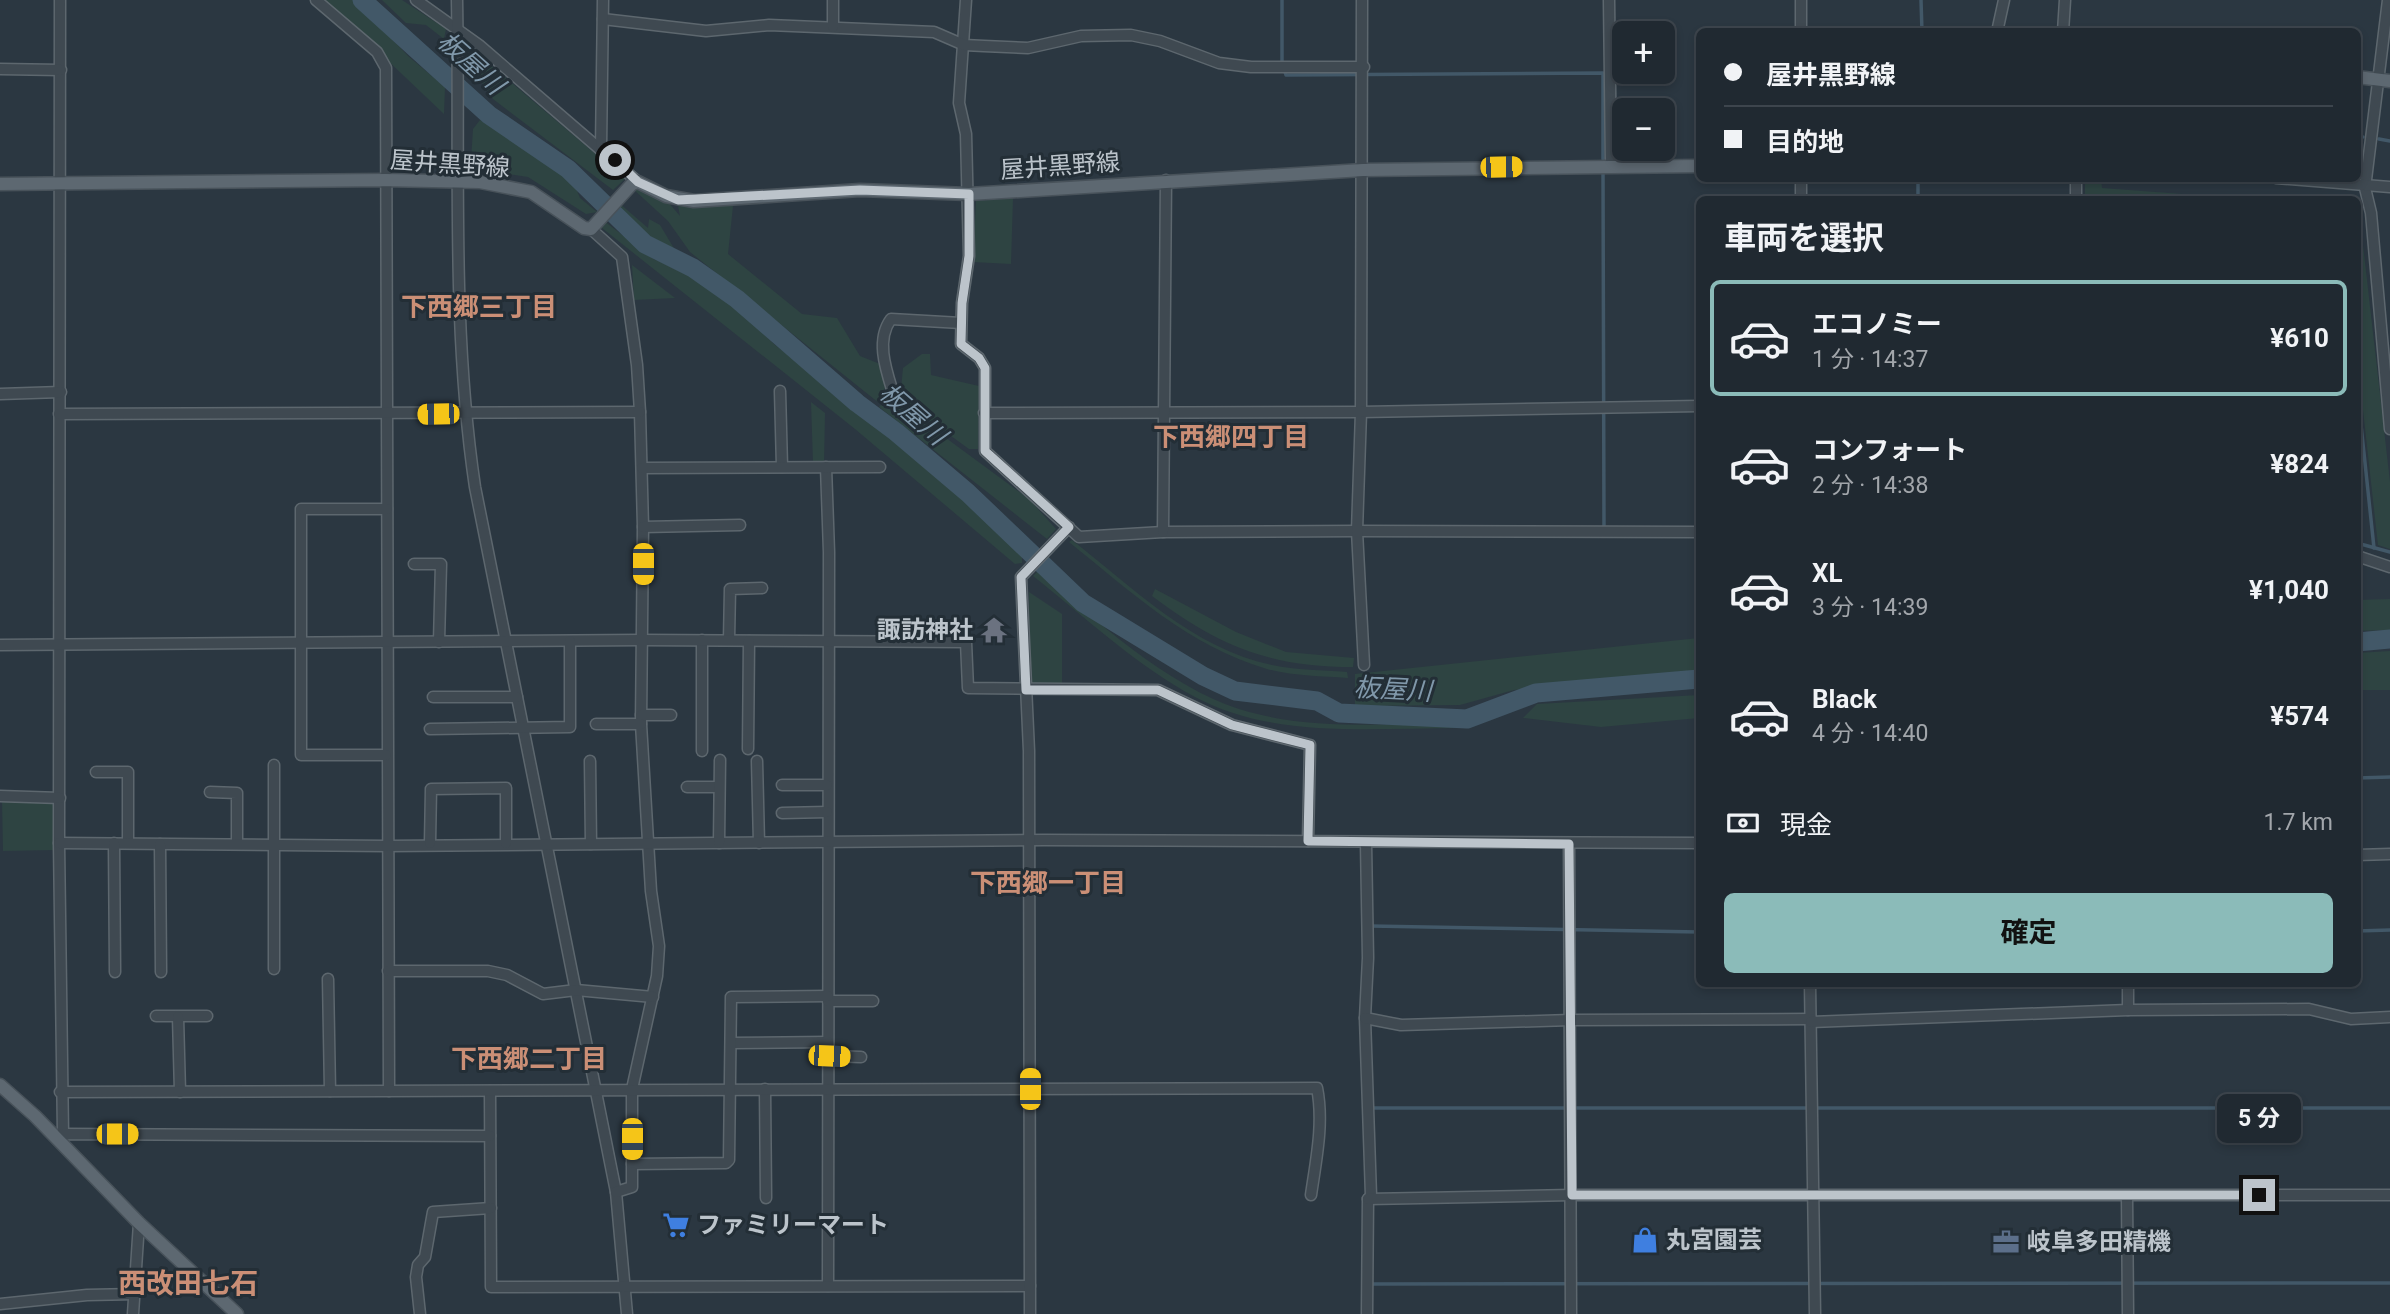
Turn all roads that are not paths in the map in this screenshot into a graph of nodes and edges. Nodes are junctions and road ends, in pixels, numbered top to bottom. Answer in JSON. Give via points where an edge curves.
{"nodes":[{"id":1,"x":60,"y":0,"type":"edge"},
{"id":2,"x":316,"y":0,"type":"edge"},
{"id":3,"x":416,"y":0,"type":"edge"},
{"id":4,"x":457,"y":0,"type":"edge"},
{"id":5,"x":603,"y":0,"type":"edge"},
{"id":6,"x":833,"y":0,"type":"edge"},
{"id":7,"x":966,"y":0,"type":"edge"},
{"id":8,"x":1362,"y":0,"type":"edge"},
{"id":9,"x":1609,"y":0,"type":"edge"},
{"id":10,"x":1801,"y":0,"type":"edge"},
{"id":11,"x":2004,"y":0,"type":"edge"},
{"id":12,"x":2065,"y":0,"type":"edge"},
{"id":13,"x":2388,"y":0,"type":"edge"},
{"id":14,"x":603,"y":19,"type":"junction"},
{"id":15,"x":833,"y":27,"type":"junction"},
{"id":16,"x":1801,"y":28,"type":"edge"},
{"id":17,"x":1998,"y":28,"type":"edge"},
{"id":18,"x":2063,"y":28,"type":"edge"},
{"id":19,"x":458,"y":34,"type":"junction"},
{"id":20,"x":964,"y":45,"type":"junction"},
{"id":21,"x":1363,"y":67,"type":"junction"},
{"id":22,"x":0,"y":69,"type":"edge"},
{"id":23,"x":61,"y":69,"type":"junction"},
{"id":24,"x":2361,"y":78,"type":"edge"},
{"id":25,"x":2384,"y":81,"type":"edge"},
{"id":26,"x":601,"y":148,"type":"junction"},
{"id":27,"x":1611,"y":165,"type":"junction"},
{"id":28,"x":1696,"y":166,"type":"edge"},
{"id":29,"x":1363,"y":170,"type":"junction"},
{"id":30,"x":385,"y":180,"type":"junction"},
{"id":31,"x":1167,"y":180,"type":"junction"},
{"id":32,"x":458,"y":182,"type":"junction"},
{"id":33,"x":2312,"y":182,"type":"edge"},
{"id":34,"x":635,"y":183,"type":"junction"},
{"id":35,"x":0,"y":184,"type":"edge"},
{"id":36,"x":60,"y":184,"type":"junction"},
{"id":37,"x":2390,"y":187,"type":"edge"},
{"id":38,"x":2365,"y":188,"type":"junction"},
{"id":39,"x":969,"y":194,"type":"junction"},
{"id":40,"x":593,"y":228,"type":"junction"},
{"id":41,"x":2385,"y":316,"type":"edge"},
{"id":42,"x":961,"y":323,"type":"junction"},
{"id":43,"x":780,"y":391,"type":"dead end"},
{"id":44,"x":61,"y":392,"type":"junction"},
{"id":45,"x":0,"y":394,"type":"edge"},
{"id":46,"x":895,"y":399,"type":"dead end"},
{"id":47,"x":1696,"y":405,"type":"edge"},
{"id":48,"x":1163,"y":410,"type":"junction"},
{"id":49,"x":640,"y":412,"type":"junction"},
{"id":50,"x":1361,"y":412,"type":"junction"},
{"id":51,"x":464,"y":413,"type":"junction"},
{"id":52,"x":984,"y":413,"type":"junction"},
{"id":53,"x":59,"y":414,"type":"junction"},
{"id":54,"x":385,"y":415,"type":"junction"},
{"id":55,"x":2390,"y":426,"type":"edge"},
{"id":56,"x":782,"y":467,"type":"junction"},
{"id":57,"x":826,"y":467,"type":"junction"},
{"id":58,"x":880,"y":467,"type":"dead end"},
{"id":59,"x":642,"y":468,"type":"junction"},
{"id":60,"x":387,"y":509,"type":"junction"},
{"id":61,"x":740,"y":525,"type":"dead end"},
{"id":62,"x":643,"y":527,"type":"junction"},
{"id":63,"x":1066,"y":531,"type":"junction"},
{"id":64,"x":1357,"y":531,"type":"junction"},
{"id":65,"x":1163,"y":532,"type":"junction"},
{"id":66,"x":1696,"y":532,"type":"edge"},
{"id":67,"x":2361,"y":557,"type":"edge"},
{"id":68,"x":414,"y":564,"type":"dead end"},
{"id":69,"x":2390,"y":567,"type":"edge"},
{"id":70,"x":762,"y":588,"type":"dead end"},
{"id":71,"x":642,"y":640,"type":"junction"},
{"id":72,"x":702,"y":640,"type":"junction"},
{"id":73,"x":729,"y":640,"type":"junction"},
{"id":74,"x":827,"y":640,"type":"junction"},
{"id":75,"x":386,"y":641,"type":"junction"},
{"id":76,"x":570,"y":641,"type":"junction"},
{"id":77,"x":749,"y":641,"type":"junction"},
{"id":78,"x":439,"y":642,"type":"junction"},
{"id":79,"x":506,"y":642,"type":"junction"},
{"id":80,"x":59,"y":643,"type":"junction"},
{"id":81,"x":300,"y":643,"type":"junction"},
{"id":82,"x":0,"y":645,"type":"edge"},
{"id":83,"x":1363,"y":665,"type":"dead end"},
{"id":84,"x":1026,"y":690,"type":"junction"},
{"id":85,"x":433,"y":697,"type":"dead end"},
{"id":86,"x":517,"y":698,"type":"junction"},
{"id":87,"x":671,"y":715,"type":"dead end"},
{"id":88,"x":641,"y":719,"type":"junction"},
{"id":89,"x":596,"y":724,"type":"dead end"},
{"id":90,"x":430,"y":729,"type":"dead end"},
{"id":91,"x":524,"y":729,"type":"junction"},
{"id":92,"x":748,"y":749,"type":"dead end"},
{"id":93,"x":702,"y":751,"type":"dead end"},
{"id":94,"x":386,"y":755,"type":"junction"},
{"id":95,"x":719,"y":760,"type":"dead end"},
{"id":96,"x":590,"y":761,"type":"dead end"},
{"id":97,"x":757,"y":761,"type":"dead end"},
{"id":98,"x":274,"y":765,"type":"dead end"},
{"id":99,"x":96,"y":772,"type":"dead end"},
{"id":100,"x":782,"y":785,"type":"dead end"},
{"id":101,"x":827,"y":785,"type":"junction"},
{"id":102,"x":687,"y":787,"type":"dead end"},
{"id":103,"x":719,"y":787,"type":"junction"},
{"id":104,"x":210,"y":792,"type":"dead end"},
{"id":105,"x":0,"y":796,"type":"edge"},
{"id":106,"x":60,"y":798,"type":"junction"},
{"id":107,"x":827,"y":812,"type":"junction"},
{"id":108,"x":782,"y":813,"type":"dead end"},
{"id":109,"x":1030,"y":841,"type":"junction"},
{"id":110,"x":1308,"y":841,"type":"junction"},
{"id":111,"x":649,"y":842,"type":"junction"},
{"id":112,"x":59,"y":843,"type":"junction"},
{"id":113,"x":114,"y":843,"type":"junction"},
{"id":114,"x":128,"y":843,"type":"junction"},
{"id":115,"x":430,"y":843,"type":"junction"},
{"id":116,"x":506,"y":843,"type":"junction"},
{"id":117,"x":547,"y":843,"type":"junction"},
{"id":118,"x":719,"y":843,"type":"junction"},
{"id":119,"x":827,"y":843,"type":"junction"},
{"id":120,"x":1366,"y":843,"type":"junction"},
{"id":121,"x":1696,"y":843,"type":"edge"},
{"id":122,"x":160,"y":844,"type":"junction"},
{"id":123,"x":237,"y":844,"type":"junction"},
{"id":124,"x":759,"y":844,"type":"junction"},
{"id":125,"x":1569,"y":844,"type":"junction"},
{"id":126,"x":272,"y":845,"type":"junction"},
{"id":127,"x":387,"y":845,"type":"junction"},
{"id":128,"x":591,"y":845,"type":"junction"},
{"id":129,"x":2390,"y":854,"type":"edge"},
{"id":130,"x":2361,"y":855,"type":"edge"},
{"id":131,"x":274,"y":969,"type":"dead end"},
{"id":132,"x":388,"y":971,"type":"junction"},
{"id":133,"x":115,"y":972,"type":"dead end"},
{"id":134,"x":161,"y":972,"type":"dead end"},
{"id":135,"x":328,"y":979,"type":"dead end"},
{"id":136,"x":1810,"y":987,"type":"edge"},
{"id":137,"x":2128,"y":987,"type":"edge"},
{"id":138,"x":576,"y":990,"type":"junction"},
{"id":139,"x":653,"y":997,"type":"junction"},
{"id":140,"x":828,"y":998,"type":"junction"},
{"id":141,"x":873,"y":1001,"type":"dead end"},
{"id":142,"x":2127,"y":1010,"type":"junction"},
{"id":143,"x":156,"y":1016,"type":"dead end"},
{"id":144,"x":207,"y":1016,"type":"dead end"},
{"id":145,"x":178,"y":1017,"type":"junction"},
{"id":146,"x":2390,"y":1017,"type":"edge"},
{"id":147,"x":1366,"y":1018,"type":"junction"},
{"id":148,"x":1571,"y":1020,"type":"junction"},
{"id":149,"x":1811,"y":1021,"type":"junction"},
{"id":150,"x":828,"y":1042,"type":"junction"},
{"id":151,"x":730,"y":1043,"type":"junction"},
{"id":152,"x":829,"y":1056,"type":"junction"},
{"id":153,"x":861,"y":1057,"type":"dead end"},
{"id":154,"x":0,"y":1085,"type":"edge"},
{"id":155,"x":829,"y":1088,"type":"junction"},
{"id":156,"x":632,"y":1089,"type":"junction"},
{"id":157,"x":730,"y":1089,"type":"junction"},
{"id":158,"x":765,"y":1089,"type":"junction"},
{"id":159,"x":1030,"y":1089,"type":"junction"},
{"id":160,"x":330,"y":1091,"type":"junction"},
{"id":161,"x":389,"y":1091,"type":"junction"},
{"id":162,"x":490,"y":1091,"type":"junction"},
{"id":163,"x":596,"y":1091,"type":"junction"},
{"id":164,"x":60,"y":1092,"type":"junction"},
{"id":165,"x":180,"y":1092,"type":"junction"},
{"id":166,"x":59,"y":1136,"type":"junction"},
{"id":167,"x":490,"y":1136,"type":"junction"},
{"id":168,"x":632,"y":1164,"type":"junction"},
{"id":169,"x":615,"y":1192,"type":"junction"},
{"id":170,"x":1311,"y":1195,"type":"dead end"},
{"id":171,"x":1572,"y":1195,"type":"junction"},
{"id":172,"x":2390,"y":1195,"type":"edge"},
{"id":173,"x":1814,"y":1196,"type":"junction"},
{"id":174,"x":2127,"y":1196,"type":"junction"},
{"id":175,"x":766,"y":1198,"type":"dead end"},
{"id":176,"x":1368,"y":1199,"type":"junction"},
{"id":177,"x":491,"y":1208,"type":"junction"},
{"id":178,"x":139,"y":1223,"type":"junction"},
{"id":179,"x":828,"y":1286,"type":"junction"},
{"id":180,"x":1030,"y":1286,"type":"junction"},
{"id":181,"x":626,"y":1288,"type":"junction"},
{"id":182,"x":135,"y":1294,"type":"junction"},
{"id":183,"x":0,"y":1304,"type":"edge"},
{"id":184,"x":133,"y":1314,"type":"edge"},
{"id":185,"x":237,"y":1314,"type":"edge"},
{"id":186,"x":420,"y":1314,"type":"edge"},
{"id":187,"x":627,"y":1314,"type":"edge"},
{"id":188,"x":1030,"y":1314,"type":"edge"},
{"id":189,"x":1367,"y":1314,"type":"edge"},
{"id":190,"x":1571,"y":1314,"type":"edge"},
{"id":191,"x":1815,"y":1314,"type":"edge"},
{"id":192,"x":2128,"y":1314,"type":"edge"}],
"edges":[{"from":1,"to":23,"type":"street"},
{"from":2,"to":30,"type":"street","via":[[376,52],[386,68]]},
{"from":3,"to":19,"type":"street"},
{"from":4,"to":19,"type":"street"},
{"from":5,"to":14,"type":"street"},
{"from":6,"to":15,"type":"street"},
{"from":7,"to":20,"type":"street"},
{"from":8,"to":21,"type":"street"},
{"from":9,"to":27,"type":"street"},
{"from":10,"to":16,"type":"street"},
{"from":11,"to":17,"type":"street"},
{"from":12,"to":18,"type":"street"},
{"from":13,"to":25,"type":"street"},
{"from":14,"to":15,"type":"street","via":[[706,31],[769,25]]},
{"from":14,"to":26,"type":"street"},
{"from":15,"to":20,"type":"street","via":[[934,33]]},
{"from":19,"to":26,"type":"street"},
{"from":19,"to":32,"type":"street"},
{"from":20,"to":21,"type":"street","via":[[1028,47],[1081,36],[1131,35],[1251,67]]},
{"from":20,"to":39,"type":"street","via":[[959,103]]},
{"from":21,"to":29,"type":"street"},
{"from":22,"to":23,"type":"street"},
{"from":23,"to":36,"type":"street"},
{"from":24,"to":25,"type":"main road"},
{"from":25,"to":38,"type":"street"},
{"from":26,"to":34,"type":"street"},
{"from":27,"to":28,"type":"main road","name":"屋井黒野線"},
{"from":27,"to":29,"type":"main road","name":"屋井黒野線"},
{"from":29,"to":31,"type":"main road","name":"屋井黒野線"},
{"from":29,"to":50,"type":"street"},
{"from":30,"to":32,"type":"main road","name":"屋井黒野線"},
{"from":30,"to":36,"type":"main road","name":"屋井黒野線"},
{"from":30,"to":54,"type":"street"},
{"from":31,"to":39,"type":"main road","name":"屋井黒野線"},
{"from":31,"to":48,"type":"street"},
{"from":32,"to":40,"type":"main road","name":"屋井黒野線","via":[[531,192],[584,228]]},
{"from":32,"to":51,"type":"street","via":[[457,296]]},
{"from":33,"to":38,"type":"street"},
{"from":34,"to":39,"type":"main road","name":"屋井黒野線","via":[[694,201],[860,190]]},
{"from":34,"to":40,"type":"main road"},
{"from":35,"to":36,"type":"main road","name":"屋井黒野線"},
{"from":36,"to":44,"type":"street"},
{"from":37,"to":38,"type":"street"},
{"from":38,"to":41,"type":"street"},
{"from":39,"to":42,"type":"street","via":[[969,256]]},
{"from":40,"to":49,"type":"street","via":[[622,257]]},
{"from":41,"to":55,"type":"street"},
{"from":42,"to":46,"type":"street","via":[[891,318],[884,333],[883,360]]},
{"from":42,"to":52,"type":"street","via":[[961,344],[985,368]]},
{"from":43,"to":56,"type":"street"},
{"from":44,"to":45,"type":"street"},
{"from":44,"to":53,"type":"street"},
{"from":47,"to":50,"type":"street"},
{"from":48,"to":50,"type":"street"},
{"from":48,"to":52,"type":"street"},
{"from":48,"to":65,"type":"street"},
{"from":49,"to":51,"type":"street"},
{"from":49,"to":59,"type":"street"},
{"from":50,"to":64,"type":"street"},
{"from":51,"to":54,"type":"street"},
{"from":51,"to":79,"type":"street"},
{"from":52,"to":63,"type":"street","via":[[985,451]]},
{"from":53,"to":54,"type":"street"},
{"from":53,"to":80,"type":"street"},
{"from":54,"to":60,"type":"street"},
{"from":56,"to":57,"type":"street"},
{"from":56,"to":59,"type":"street"},
{"from":57,"to":58,"type":"street"},
{"from":57,"to":74,"type":"street"},
{"from":59,"to":62,"type":"street"},
{"from":60,"to":75,"type":"street"},
{"from":60,"to":81,"type":"street","via":[[301,509]]},
{"from":61,"to":62,"type":"street"},
{"from":62,"to":71,"type":"street"},
{"from":63,"to":65,"type":"street","via":[[1079,537]]},
{"from":63,"to":84,"type":"street","via":[[1021,577]]},
{"from":64,"to":65,"type":"street"},
{"from":64,"to":66,"type":"street"},
{"from":64,"to":83,"type":"street"},
{"from":67,"to":69,"type":"street"},
{"from":68,"to":78,"type":"street","via":[[441,564]]},
{"from":70,"to":73,"type":"street","via":[[730,589]]},
{"from":71,"to":72,"type":"street"},
{"from":71,"to":76,"type":"street"},
{"from":71,"to":88,"type":"street"},
{"from":72,"to":73,"type":"street"},
{"from":72,"to":93,"type":"street"},
{"from":73,"to":77,"type":"street"},
{"from":74,"to":77,"type":"street"},
{"from":74,"to":84,"type":"street","via":[[966,642],[968,688]]},
{"from":74,"to":101,"type":"street"},
{"from":75,"to":78,"type":"street"},
{"from":75,"to":81,"type":"street"},
{"from":75,"to":94,"type":"street"},
{"from":76,"to":79,"type":"street"},
{"from":76,"to":91,"type":"street","via":[[570,727]]},
{"from":77,"to":92,"type":"street"},
{"from":78,"to":79,"type":"street"},
{"from":79,"to":86,"type":"street"},
{"from":80,"to":81,"type":"street"},
{"from":80,"to":82,"type":"street"},
{"from":80,"to":106,"type":"street"},
{"from":81,"to":94,"type":"street","via":[[301,755]]},
{"from":84,"to":109,"type":"street"},
{"from":84,"to":110,"type":"street","via":[[1158,690],[1232,725],[1310,745]]},
{"from":85,"to":86,"type":"street"},
{"from":86,"to":91,"type":"street"},
{"from":87,"to":88,"type":"street"},
{"from":88,"to":89,"type":"street"},
{"from":88,"to":111,"type":"street"},
{"from":90,"to":91,"type":"street"},
{"from":91,"to":117,"type":"street"},
{"from":94,"to":127,"type":"street"},
{"from":95,"to":103,"type":"street"},
{"from":96,"to":128,"type":"street"},
{"from":97,"to":124,"type":"street"},
{"from":98,"to":126,"type":"street"},
{"from":99,"to":114,"type":"street","via":[[128,772]]},
{"from":100,"to":101,"type":"street"},
{"from":101,"to":107,"type":"street"},
{"from":102,"to":103,"type":"street"},
{"from":103,"to":118,"type":"street"},
{"from":104,"to":123,"type":"street","via":[[237,793]]},
{"from":105,"to":106,"type":"street"},
{"from":106,"to":112,"type":"street"},
{"from":107,"to":108,"type":"street"},
{"from":107,"to":119,"type":"street"},
{"from":109,"to":110,"type":"street"},
{"from":109,"to":119,"type":"street"},
{"from":109,"to":159,"type":"street"},
{"from":110,"to":120,"type":"street"},
{"from":111,"to":118,"type":"street"},
{"from":111,"to":128,"type":"street"},
{"from":111,"to":139,"type":"street","via":[[659,946]]},
{"from":112,"to":113,"type":"street"},
{"from":112,"to":164,"type":"street"},
{"from":113,"to":114,"type":"street"},
{"from":113,"to":133,"type":"street"},
{"from":114,"to":122,"type":"street"},
{"from":115,"to":116,"type":"street"},
{"from":115,"to":116,"type":"street","via":[[430,789],[506,788]]},
{"from":115,"to":127,"type":"street"},
{"from":116,"to":117,"type":"street"},
{"from":117,"to":128,"type":"street"},
{"from":117,"to":138,"type":"street"},
{"from":118,"to":124,"type":"street"},
{"from":119,"to":124,"type":"street"},
{"from":119,"to":140,"type":"street"},
{"from":120,"to":125,"type":"street"},
{"from":120,"to":147,"type":"street"},
{"from":121,"to":125,"type":"street"},
{"from":122,"to":123,"type":"street"},
{"from":122,"to":134,"type":"street"},
{"from":123,"to":126,"type":"street"},
{"from":125,"to":148,"type":"street"},
{"from":126,"to":127,"type":"street"},
{"from":126,"to":131,"type":"street"},
{"from":127,"to":132,"type":"street"},
{"from":129,"to":130,"type":"street"},
{"from":132,"to":138,"type":"street","via":[[488,971],[507,975],[543,994]]},
{"from":132,"to":161,"type":"street"},
{"from":135,"to":160,"type":"street"},
{"from":136,"to":149,"type":"street"},
{"from":137,"to":142,"type":"street"},
{"from":138,"to":139,"type":"street"},
{"from":138,"to":163,"type":"street"},
{"from":139,"to":156,"type":"street"},
{"from":140,"to":141,"type":"street"},
{"from":140,"to":150,"type":"street"},
{"from":140,"to":151,"type":"street","via":[[731,997]]},
{"from":142,"to":146,"type":"street","via":[[2308,1009],[2351,1019]]},
{"from":142,"to":149,"type":"street"},
{"from":143,"to":145,"type":"street"},
{"from":144,"to":145,"type":"street"},
{"from":145,"to":165,"type":"street"},
{"from":147,"to":148,"type":"street","via":[[1401,1026]]},
{"from":147,"to":176,"type":"street"},
{"from":148,"to":149,"type":"street"},
{"from":148,"to":171,"type":"street"},
{"from":149,"to":173,"type":"street"},
{"from":150,"to":151,"type":"street"},
{"from":150,"to":152,"type":"street"},
{"from":151,"to":157,"type":"street"},
{"from":152,"to":153,"type":"street"},
{"from":152,"to":155,"type":"street"},
{"from":154,"to":166,"type":"main road"},
{"from":155,"to":158,"type":"street"},
{"from":155,"to":159,"type":"street"},
{"from":155,"to":179,"type":"street"},
{"from":156,"to":157,"type":"street"},
{"from":156,"to":163,"type":"street"},
{"from":156,"to":168,"type":"street"},
{"from":157,"to":158,"type":"street"},
{"from":157,"to":168,"type":"street","via":[[726,1163]]},
{"from":158,"to":175,"type":"street"},
{"from":159,"to":170,"type":"street","via":[[1317,1087],[1320,1103]]},
{"from":159,"to":180,"type":"street"},
{"from":160,"to":161,"type":"street"},
{"from":160,"to":165,"type":"street"},
{"from":161,"to":162,"type":"street"},
{"from":162,"to":163,"type":"street"},
{"from":162,"to":167,"type":"street"},
{"from":163,"to":169,"type":"street"},
{"from":164,"to":165,"type":"street"},
{"from":164,"to":166,"type":"street"},
{"from":166,"to":167,"type":"street"},
{"from":166,"to":178,"type":"main road"},
{"from":167,"to":177,"type":"street"},
{"from":168,"to":169,"type":"street","via":[[632,1187]]},
{"from":169,"to":181,"type":"street"},
{"from":171,"to":173,"type":"street"},
{"from":171,"to":176,"type":"street"},
{"from":171,"to":190,"type":"street"},
{"from":172,"to":174,"type":"street"},
{"from":173,"to":174,"type":"street"},
{"from":173,"to":191,"type":"street"},
{"from":174,"to":192,"type":"street"},
{"from":176,"to":189,"type":"street"},
{"from":177,"to":181,"type":"street","via":[[491,1287]]},
{"from":177,"to":186,"type":"street","via":[[433,1212],[416,1277]]},
{"from":178,"to":182,"type":"street"},
{"from":178,"to":185,"type":"main road"},
{"from":179,"to":180,"type":"street"},
{"from":179,"to":181,"type":"street"},
{"from":180,"to":188,"type":"street"},
{"from":181,"to":187,"type":"street"},
{"from":182,"to":183,"type":"street"},
{"from":182,"to":184,"type":"street"}]}
